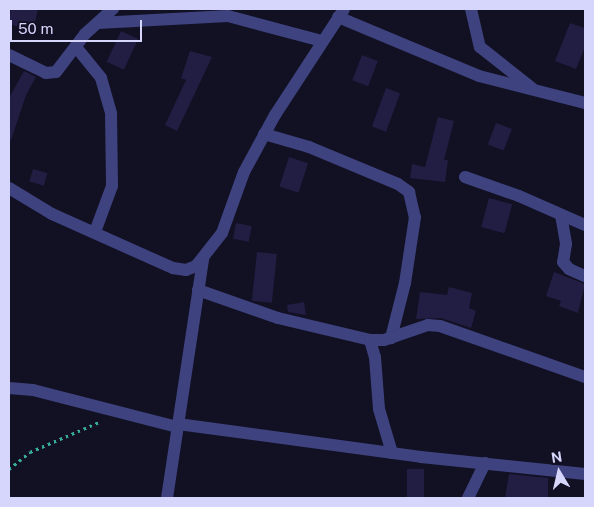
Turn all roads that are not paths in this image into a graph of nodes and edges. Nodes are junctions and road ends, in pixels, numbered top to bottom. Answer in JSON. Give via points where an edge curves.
{"nodes":[{"id":1,"x":113,"y":9,"type":"edge"},
{"id":2,"x":471,"y":9,"type":"edge"},
{"id":3,"x":341,"y":13,"type":"edge"},
{"id":4,"x":98,"y":23,"type":"junction"},
{"id":5,"x":322,"y":41,"type":"junction"},
{"id":6,"x":76,"y":48,"type":"junction"},
{"id":7,"x":9,"y":55,"type":"edge"},
{"id":8,"x":538,"y":92,"type":"junction"},
{"id":9,"x":585,"y":103,"type":"edge"},
{"id":10,"x":264,"y":134,"type":"junction"},
{"id":11,"x":465,"y":177,"type":"dead end"},
{"id":12,"x":9,"y":188,"type":"edge"},
{"id":13,"x":561,"y":215,"type":"junction"},
{"id":14,"x":585,"y":225,"type":"edge"},
{"id":15,"x":95,"y":232,"type":"junction"},
{"id":16,"x":203,"y":259,"type":"junction"},
{"id":17,"x":585,"y":276,"type":"edge"},
{"id":18,"x":198,"y":290,"type":"junction"},
{"id":19,"x":391,"y":338,"type":"junction"},
{"id":20,"x":370,"y":340,"type":"junction"},
{"id":21,"x":585,"y":377,"type":"edge"},
{"id":22,"x":9,"y":388,"type":"edge"},
{"id":23,"x":178,"y":425,"type":"junction"},
{"id":24,"x":392,"y":453,"type":"junction"},
{"id":25,"x":485,"y":463,"type":"junction"},
{"id":26,"x":585,"y":474,"type":"edge"},
{"id":27,"x":166,"y":498,"type":"edge"},
{"id":28,"x":468,"y":498,"type":"edge"}],
"edges":[{"from":1,"to":4,"type":"street"},
{"from":2,"to":8,"type":"street","via":[[480,47]]},
{"from":3,"to":5,"type":"street"},
{"from":3,"to":8,"type":"street","via":[[479,76]]},
{"from":4,"to":5,"type":"street","via":[[228,16]]},
{"from":4,"to":6,"type":"street"},
{"from":5,"to":10,"type":"street"},
{"from":6,"to":7,"type":"street","via":[[63,66],[46,74]]},
{"from":6,"to":15,"type":"street","via":[[101,78],[111,113],[112,186]]},
{"from":8,"to":9,"type":"street"},
{"from":10,"to":16,"type":"street","via":[[244,172],[222,234]]},
{"from":10,"to":19,"type":"street","via":[[309,147],[398,184],[409,192],[415,216],[405,283]]},
{"from":11,"to":13,"type":"street"},
{"from":12,"to":15,"type":"street","via":[[52,214]]},
{"from":13,"to":14,"type":"street"},
{"from":13,"to":17,"type":"street","via":[[566,244],[563,262],[569,269]]},
{"from":15,"to":16,"type":"street","via":[[173,268],[186,270]]},
{"from":16,"to":18,"type":"street"},
{"from":18,"to":20,"type":"street","via":[[278,318]]},
{"from":18,"to":23,"type":"street"},
{"from":19,"to":20,"type":"street"},
{"from":19,"to":21,"type":"street","via":[[428,325],[440,326]]},
{"from":20,"to":24,"type":"street","via":[[375,357],[379,409]]},
{"from":22,"to":23,"type":"street","via":[[33,390]]},
{"from":23,"to":24,"type":"street"},
{"from":23,"to":27,"type":"street"},
{"from":24,"to":25,"type":"street"},
{"from":25,"to":26,"type":"street"},
{"from":25,"to":28,"type":"street"}]}
